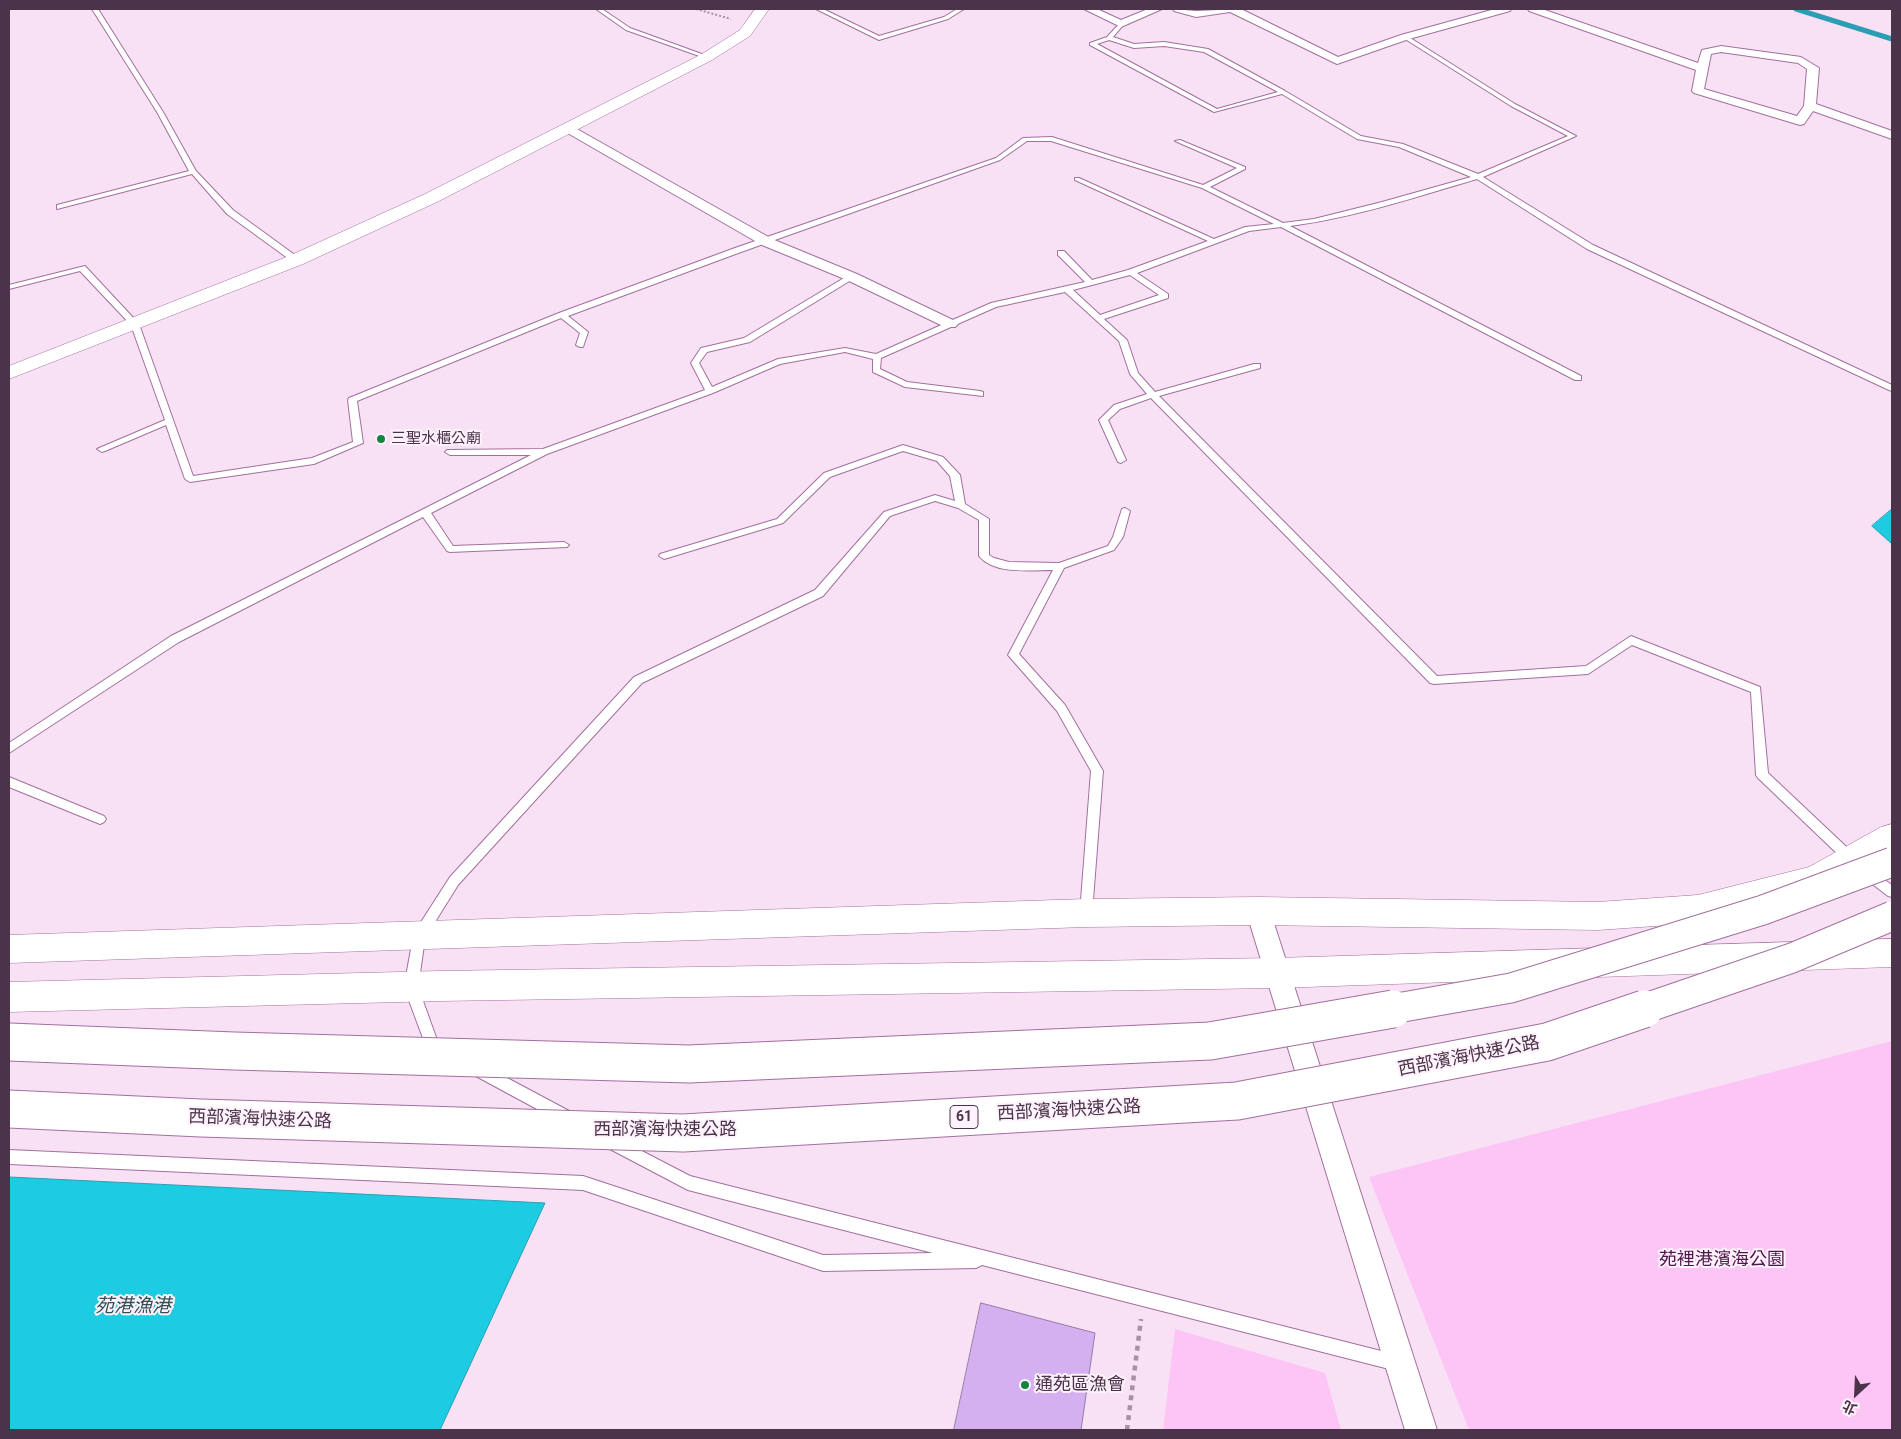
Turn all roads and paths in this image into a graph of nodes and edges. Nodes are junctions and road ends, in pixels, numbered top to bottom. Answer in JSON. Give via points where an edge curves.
{"nodes":[{"id":1,"x":95,"y":9,"type":"edge"},
{"id":2,"x":599,"y":9,"type":"edge"},
{"id":3,"x":696,"y":9,"type":"edge"},
{"id":4,"x":762,"y":9,"type":"edge"},
{"id":5,"x":819,"y":9,"type":"edge"},
{"id":6,"x":961,"y":9,"type":"edge"},
{"id":7,"x":1089,"y":9,"type":"edge"},
{"id":8,"x":1156,"y":9,"type":"edge"},
{"id":9,"x":1178,"y":9,"type":"edge"},
{"id":10,"x":1231,"y":9,"type":"edge"},
{"id":11,"x":1506,"y":9,"type":"edge"},
{"id":12,"x":1533,"y":9,"type":"edge"},
{"id":13,"x":1121,"y":24,"type":"junction"},
{"id":14,"x":751,"y":25,"type":"junction"},
{"id":15,"x":1405,"y":37,"type":"junction"},
{"id":16,"x":1109,"y":38,"type":"junction"},
{"id":17,"x":707,"y":57,"type":"junction"},
{"id":18,"x":1702,"y":68,"type":"junction"},
{"id":19,"x":1283,"y":92,"type":"junction"},
{"id":20,"x":1810,"y":106,"type":"junction"},
{"id":21,"x":568,"y":128,"type":"junction"},
{"id":22,"x":1892,"y":135,"type":"edge"},
{"id":23,"x":1178,"y":141,"type":"dead end"},
{"id":24,"x":193,"y":172,"type":"junction"},
{"id":25,"x":1478,"y":177,"type":"junction"},
{"id":26,"x":1078,"y":178,"type":"dead end"},
{"id":27,"x":1204,"y":187,"type":"junction"},
{"id":28,"x":60,"y":207,"type":"dead end"},
{"id":29,"x":1282,"y":225,"type":"junction"},
{"id":30,"x":1213,"y":241,"type":"junction"},
{"id":31,"x":767,"y":242,"type":"junction"},
{"id":32,"x":1061,"y":253,"type":"dead end"},
{"id":33,"x":296,"y":260,"type":"junction"},
{"id":34,"x":1131,"y":272,"type":"junction"},
{"id":35,"x":852,"y":277,"type":"junction"},
{"id":36,"x":1091,"y":283,"type":"junction"},
{"id":37,"x":9,"y":287,"type":"edge"},
{"id":38,"x":1067,"y":289,"type":"junction"},
{"id":39,"x":562,"y":315,"type":"junction"},
{"id":40,"x":1099,"y":318,"type":"junction"},
{"id":41,"x":135,"y":324,"type":"junction"},
{"id":42,"x":950,"y":324,"type":"junction"},
{"id":43,"x":580,"y":344,"type":"dead end"},
{"id":44,"x":877,"y":357,"type":"junction"},
{"id":45,"x":1257,"y":366,"type":"dead end"},
{"id":46,"x":9,"y":373,"type":"edge"},
{"id":47,"x":1578,"y":378,"type":"dead end"},
{"id":48,"x":1892,"y":388,"type":"edge"},
{"id":49,"x":710,"y":391,"type":"junction"},
{"id":50,"x":980,"y":394,"type":"dead end"},
{"id":51,"x":1152,"y":395,"type":"junction"},
{"id":52,"x":169,"y":421,"type":"junction"},
{"id":53,"x":102,"y":449,"type":"dead end"},
{"id":54,"x":450,"y":452,"type":"dead end"},
{"id":55,"x":544,"y":452,"type":"junction"},
{"id":56,"x":1121,"y":460,"type":"dead end"},
{"id":57,"x":961,"y":506,"type":"junction"},
{"id":58,"x":1125,"y":511,"type":"dead end"},
{"id":59,"x":425,"y":512,"type":"junction"},
{"id":60,"x":564,"y":545,"type":"dead end"},
{"id":61,"x":664,"y":556,"type":"dead end"},
{"id":62,"x":1060,"y":566,"type":"junction"},
{"id":63,"x":9,"y":749,"type":"edge"},
{"id":64,"x":9,"y":782,"type":"edge"},
{"id":65,"x":100,"y":819,"type":"dead end"},
{"id":66,"x":1892,"y":836,"type":"edge"},
{"id":67,"x":1851,"y":859,"type":"junction"},
{"id":68,"x":1892,"y":862,"type":"edge"},
{"id":69,"x":1892,"y":892,"type":"edge"},
{"id":70,"x":1258,"y":911,"type":"junction"},
{"id":71,"x":1086,"y":913,"type":"junction"},
{"id":72,"x":1892,"y":916,"type":"edge"},
{"id":73,"x":419,"y":937,"type":"junction"},
{"id":74,"x":9,"y":949,"type":"edge"},
{"id":75,"x":1892,"y":953,"type":"edge"},
{"id":76,"x":1276,"y":973,"type":"junction"},
{"id":77,"x":411,"y":987,"type":"junction"},
{"id":78,"x":9,"y":997,"type":"edge"},
{"id":79,"x":9,"y":1042,"type":"edge"},
{"id":80,"x":9,"y":1109,"type":"edge"},
{"id":81,"x":9,"y":1157,"type":"edge"},
{"id":82,"x":991,"y":1260,"type":"junction"},
{"id":83,"x":1144,"y":1298,"type":"junction"},
{"id":84,"x":1401,"y":1364,"type":"junction"},
{"id":85,"x":1127,"y":1430,"type":"edge"},
{"id":86,"x":1421,"y":1430,"type":"edge"}],
"edges":[{"from":1,"to":24,"type":"lane","via":[[160,112]]},
{"from":2,"to":17,"type":"lane","via":[[628,29]]},
{"from":3,"to":14,"type":"path"},
{"from":4,"to":14,"type":"main road"},
{"from":5,"to":6,"type":"lane","via":[[879,38],[946,18]]},
{"from":7,"to":13,"type":"street"},
{"from":8,"to":13,"type":"street"},
{"from":9,"to":10,"type":"street","via":[[1196,14]]},
{"from":10,"to":15,"type":"street","via":[[1337,61]]},
{"from":11,"to":15,"type":"street"},
{"from":12,"to":18,"type":"street"},
{"from":13,"to":16,"type":"lane"},
{"from":14,"to":17,"type":"main road","via":[[745,34]]},
{"from":15,"to":25,"type":"lane","via":[[1512,105],[1573,136]]},
{"from":16,"to":19,"type":"lane","via":[[1134,46],[1164,44],[1206,50]]},
{"from":16,"to":19,"type":"lane","via":[[1092,44],[1216,111]]},
{"from":17,"to":21,"type":"main road"},
{"from":18,"to":20,"type":"street","via":[[1698,91],[1800,121]]},
{"from":18,"to":20,"type":"street","via":[[1706,52],[1721,49],[1801,60],[1813,68]]},
{"from":19,"to":25,"type":"lane","via":[[1359,138],[1401,146]]},
{"from":20,"to":22,"type":"street"},
{"from":21,"to":31,"type":"street"},
{"from":21,"to":33,"type":"main road","via":[[431,198]]},
{"from":23,"to":27,"type":"lane","via":[[1243,168]]},
{"from":24,"to":28,"type":"lane"},
{"from":24,"to":33,"type":"lane","via":[[230,212]]},
{"from":25,"to":29,"type":"lane","via":[[1384,204],[1314,221]]},
{"from":25,"to":48,"type":"lane","via":[[1590,248]]},
{"from":26,"to":30,"type":"lane"},
{"from":27,"to":29,"type":"lane"},
{"from":27,"to":31,"type":"lane","via":[[1052,139],[1025,140],[998,159]]},
{"from":29,"to":30,"type":"lane","via":[[1248,229]]},
{"from":29,"to":47,"type":"lane"},
{"from":30,"to":34,"type":"lane"},
{"from":31,"to":35,"type":"street"},
{"from":31,"to":39,"type":"lane"},
{"from":32,"to":36,"type":"lane"},
{"from":33,"to":41,"type":"main road"},
{"from":34,"to":36,"type":"lane"},
{"from":34,"to":40,"type":"lane","via":[[1165,296]]},
{"from":35,"to":42,"type":"street"},
{"from":35,"to":49,"type":"lane","via":[[747,340],[704,350],[695,363]]},
{"from":36,"to":38,"type":"lane"},
{"from":37,"to":41,"type":"lane","via":[[82,268]]},
{"from":38,"to":40,"type":"lane"},
{"from":38,"to":42,"type":"lane","via":[[994,305]]},
{"from":39,"to":43,"type":"lane","via":[[584,332]]},
{"from":39,"to":52,"type":"lane","via":[[352,400],[358,443],[314,461],[190,479]]},
{"from":40,"to":51,"type":"lane","via":[[1123,340],[1134,374]]},
{"from":41,"to":46,"type":"main road"},
{"from":41,"to":52,"type":"lane"},
{"from":42,"to":44,"type":"lane"},
{"from":44,"to":49,"type":"lane","via":[[845,350],[778,362]]},
{"from":44,"to":50,"type":"lane","via":[[876,370],[905,384]]},
{"from":45,"to":51,"type":"lane"},
{"from":49,"to":55,"type":"lane"},
{"from":51,"to":56,"type":"lane","via":[[1117,408],[1103,420]]},
{"from":51,"to":67,"type":"lane","via":[[1434,680],[1588,670],[1631,640],[1756,690],[1762,775]]},
{"from":52,"to":53,"type":"lane"},
{"from":54,"to":55,"type":"lane"},
{"from":55,"to":59,"type":"lane"},
{"from":57,"to":61,"type":"lane","via":[[955,475],[940,459],[903,448],[827,475],[780,521]]},
{"from":57,"to":62,"type":"lane","via":[[984,520],[984,556],[991,562],[1006,566]]},
{"from":57,"to":73,"type":"lane","via":[[935,498],[887,514],[819,592],[638,680],[454,881]]},
{"from":58,"to":62,"type":"lane","via":[[1118,537],[1111,548]]},
{"from":59,"to":60,"type":"lane","via":[[450,549]]},
{"from":59,"to":63,"type":"lane","via":[[175,638]]},
{"from":62,"to":71,"type":"lane","via":[[1013,655],[1061,708],[1097,771]]},
{"from":64,"to":65,"type":"lane"},
{"from":66,"to":67,"type":"main road"},
{"from":67,"to":69,"type":"lane"},
{"from":67,"to":70,"type":"main road","via":[[1816,878],[1698,909],[1598,916]]},
{"from":68,"to":79,"type":"main road","bridge":true,"via":[[1763,910],[1511,988],[1210,1041],[689,1064]]},
{"from":70,"to":71,"type":"main road"},
{"from":70,"to":76,"type":"street"},
{"from":71,"to":73,"type":"main road"},
{"from":72,"to":80,"type":"main road","name":"西部濱海快速公路","number":"61","bridge":true,"via":[[1792,958],[1547,1042],[1237,1101],[683,1133]]},
{"from":73,"to":74,"type":"main road"},
{"from":73,"to":77,"type":"lane"},
{"from":75,"to":76,"type":"main road"},
{"from":76,"to":77,"type":"main road"},
{"from":76,"to":84,"type":"street"},
{"from":77,"to":78,"type":"main road"},
{"from":77,"to":82,"type":"lane","via":[[432,1044],[688,1183]]},
{"from":81,"to":82,"type":"lane","via":[[583,1183],[823,1263]]},
{"from":82,"to":83,"type":"lane"},
{"from":83,"to":84,"type":"lane"},
{"from":83,"to":85,"type":"path"},
{"from":84,"to":86,"type":"street"}]}
